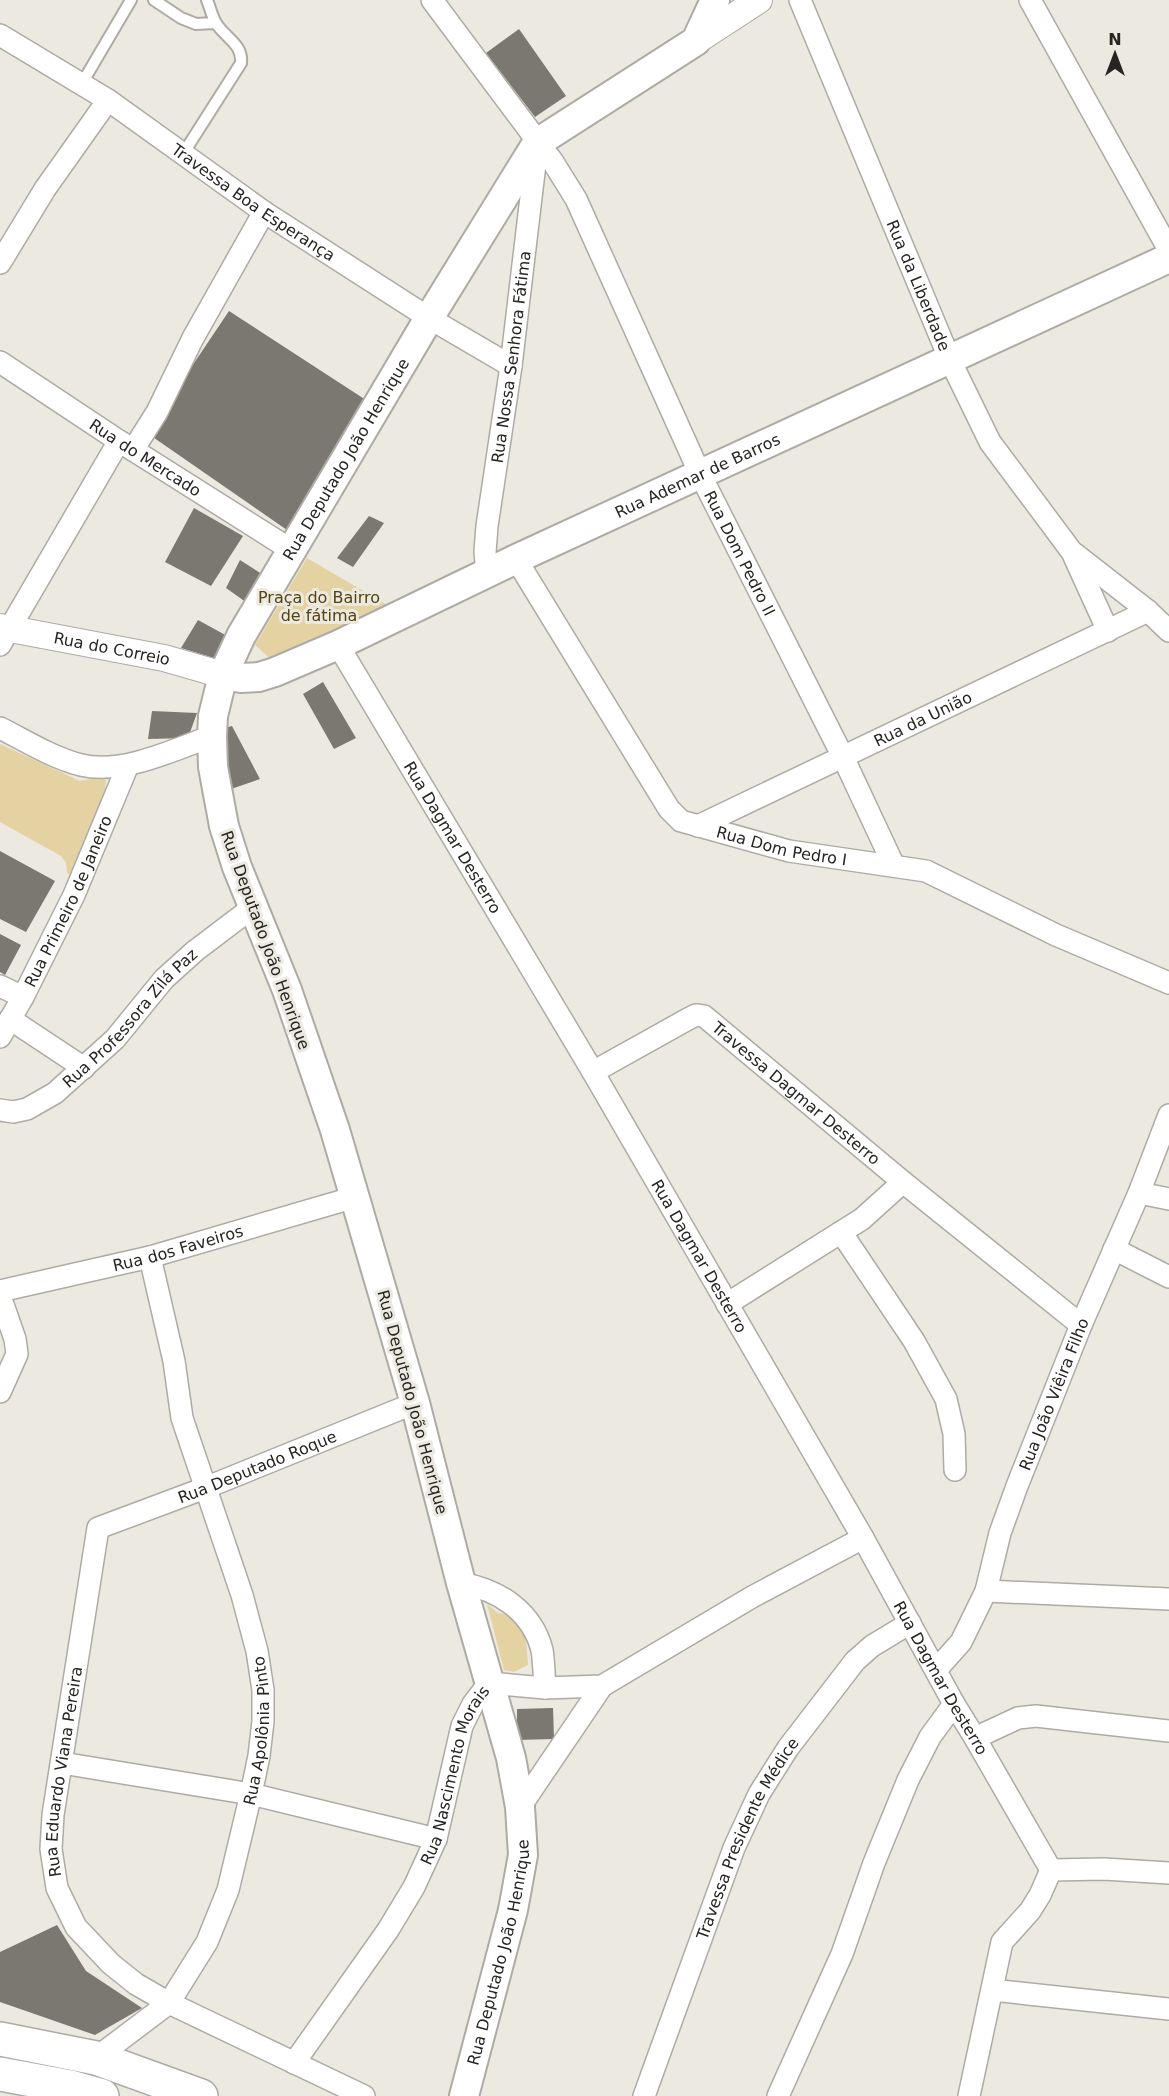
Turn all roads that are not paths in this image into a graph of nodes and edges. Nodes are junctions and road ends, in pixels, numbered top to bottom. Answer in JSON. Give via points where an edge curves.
{"nodes":[{"id":1,"x":131,"y":0,"type":"edge"},
{"id":2,"x":154,"y":0,"type":"edge"},
{"id":3,"x":207,"y":0,"type":"edge"},
{"id":4,"x":432,"y":0,"type":"edge"},
{"id":5,"x":714,"y":0,"type":"edge"},
{"id":6,"x":759,"y":0,"type":"edge"},
{"id":7,"x":800,"y":0,"type":"edge"},
{"id":8,"x":1030,"y":0,"type":"edge"},
{"id":9,"x":215,"y":23,"type":"junction"},
{"id":10,"x":0,"y":35,"type":"edge"},
{"id":11,"x":696,"y":40,"type":"junction"},
{"id":12,"x":81,"y":85,"type":"junction"},
{"id":13,"x":108,"y":100,"type":"junction"},
{"id":14,"x":537,"y":143,"type":"junction"},
{"id":15,"x":183,"y":154,"type":"junction"},
{"id":16,"x":264,"y":212,"type":"junction"},
{"id":17,"x":1169,"y":250,"type":"edge"},
{"id":18,"x":1169,"y":258,"type":"edge"},
{"id":19,"x":0,"y":263,"type":"edge"},
{"id":20,"x":429,"y":318,"type":"junction"},
{"id":21,"x":950,"y":360,"type":"junction"},
{"id":22,"x":0,"y":362,"type":"edge"},
{"id":23,"x":511,"y":366,"type":"junction"},
{"id":24,"x":126,"y":445,"type":"junction"},
{"id":25,"x":700,"y":474,"type":"junction"},
{"id":26,"x":293,"y":551,"type":"junction"},
{"id":27,"x":1072,"y":552,"type":"junction"},
{"id":28,"x":516,"y":559,"type":"junction"},
{"id":29,"x":487,"y":573,"type":"junction"},
{"id":30,"x":1148,"y":611,"type":"junction"},
{"id":31,"x":1108,"y":631,"type":"junction"},
{"id":32,"x":1169,"y":631,"type":"edge"},
{"id":33,"x":4,"y":633,"type":"edge"},
{"id":34,"x":338,"y":645,"type":"junction"},
{"id":35,"x":223,"y":675,"type":"junction"},
{"id":36,"x":0,"y":728,"type":"edge"},
{"id":37,"x":212,"y":736,"type":"junction"},
{"id":38,"x":843,"y":757,"type":"junction"},
{"id":39,"x":128,"y":765,"type":"junction"},
{"id":40,"x":698,"y":826,"type":"junction"},
{"id":41,"x":894,"y":866,"type":"junction"},
{"id":42,"x":253,"y":907,"type":"junction"},
{"id":43,"x":1169,"y":983,"type":"edge"},
{"id":44,"x":0,"y":986,"type":"edge"},
{"id":45,"x":23,"y":997,"type":"junction"},
{"id":46,"x":5,"y":1028,"type":"edge"},
{"id":47,"x":84,"y":1068,"type":"junction"},
{"id":48,"x":593,"y":1072,"type":"junction"},
{"id":49,"x":0,"y":1110,"type":"edge"},
{"id":50,"x":1169,"y":1115,"type":"edge"},
{"id":51,"x":903,"y":1182,"type":"junction"},
{"id":52,"x":1139,"y":1193,"type":"junction"},
{"id":53,"x":355,"y":1197,"type":"junction"},
{"id":54,"x":1169,"y":1199,"type":"edge"},
{"id":55,"x":841,"y":1232,"type":"junction"},
{"id":56,"x":1114,"y":1249,"type":"junction"},
{"id":57,"x":150,"y":1257,"type":"junction"},
{"id":58,"x":1169,"y":1277,"type":"edge"},
{"id":59,"x":0,"y":1291,"type":"edge"},
{"id":60,"x":0,"y":1296,"type":"edge"},
{"id":61,"x":727,"y":1304,"type":"junction"},
{"id":62,"x":1081,"y":1325,"type":"junction"},
{"id":63,"x":0,"y":1392,"type":"edge"},
{"id":64,"x":415,"y":1403,"type":"junction"},
{"id":65,"x":955,"y":1470,"type":"dead end"},
{"id":66,"x":205,"y":1488,"type":"junction"},
{"id":67,"x":98,"y":1528,"type":"joint"},
{"id":68,"x":863,"y":1538,"type":"junction"},
{"id":69,"x":461,"y":1583,"type":"junction"},
{"id":70,"x":986,"y":1591,"type":"junction"},
{"id":71,"x":1169,"y":1599,"type":"edge"},
{"id":72,"x":910,"y":1623,"type":"junction"},
{"id":73,"x":936,"y":1670,"type":"junction"},
{"id":74,"x":489,"y":1683,"type":"junction"},
{"id":75,"x":602,"y":1686,"type":"junction"},
{"id":76,"x":545,"y":1688,"type":"junction"},
{"id":77,"x":954,"y":1704,"type":"junction"},
{"id":78,"x":1169,"y":1731,"type":"edge"},
{"id":79,"x":975,"y":1738,"type":"junction"},
{"id":80,"x":62,"y":1763,"type":"junction"},
{"id":81,"x":251,"y":1794,"type":"junction"},
{"id":82,"x":520,"y":1807,"type":"junction"},
{"id":83,"x":436,"y":1839,"type":"junction"},
{"id":84,"x":1051,"y":1870,"type":"junction"},
{"id":85,"x":1169,"y":1873,"type":"edge"},
{"id":86,"x":992,"y":1990,"type":"junction"},
{"id":87,"x":169,"y":2003,"type":"junction"},
{"id":88,"x":1169,"y":2009,"type":"edge"},
{"id":89,"x":0,"y":2039,"type":"edge"},
{"id":90,"x":96,"y":2058,"type":"junction"},
{"id":91,"x":294,"y":2062,"type":"junction"},
{"id":92,"x":0,"y":2074,"type":"edge"},
{"id":93,"x":102,"y":2096,"type":"edge"},
{"id":94,"x":201,"y":2096,"type":"edge"},
{"id":95,"x":364,"y":2096,"type":"edge"},
{"id":96,"x":464,"y":2096,"type":"edge"},
{"id":97,"x":644,"y":2096,"type":"edge"},
{"id":98,"x":778,"y":2096,"type":"edge"},
{"id":99,"x":969,"y":2096,"type":"edge"}],
"edges":[{"from":1,"to":12,"type":"lane"},
{"from":2,"to":9,"type":"lane","via":[[196,24]]},
{"from":3,"to":9,"type":"lane"},
{"from":4,"to":14,"type":"street","name":"Rua Dom Pedro II"},
{"from":5,"to":11,"type":"main road"},
{"from":6,"to":11,"type":"street","name":"Rua Deputado João Henrique"},
{"from":7,"to":21,"type":"street","name":"Rua da Liberdade"},
{"from":8,"to":17,"type":"street"},
{"from":9,"to":15,"type":"lane","via":[[239,48],[241,63]]},
{"from":10,"to":12,"type":"street","name":"Travessa Boa Esperança"},
{"from":11,"to":14,"type":"main road","name":"Rua Deputado João Henrique"},
{"from":12,"to":13,"type":"street","name":"Travessa Boa Esperança"},
{"from":13,"to":15,"type":"street","name":"Travessa Boa Esperança"},
{"from":13,"to":19,"type":"street","via":[[45,189]]},
{"from":14,"to":20,"type":"main road","name":"Rua Deputado João Henrique"},
{"from":14,"to":23,"type":"street","name":"Rua Nossa Senhora Fátima"},
{"from":14,"to":25,"type":"street","name":"Rua Dom Pedro II","via":[[554,162],[576,199]]},
{"from":15,"to":16,"type":"street","name":"Travessa Boa Esperança"},
{"from":16,"to":20,"type":"street","name":"Travessa Boa Esperança"},
{"from":16,"to":24,"type":"street","via":[[193,338],[157,412]]},
{"from":18,"to":21,"type":"main road","name":"Rua Ademar de Barros"},
{"from":20,"to":23,"type":"street","name":"Travessa Boa Esperança"},
{"from":20,"to":26,"type":"main road","name":"Rua Deputado João Henrique"},
{"from":21,"to":25,"type":"main road","name":"Rua Ademar de Barros"},
{"from":21,"to":27,"type":"street","name":"Rua da Liberdade","via":[[990,442]]},
{"from":22,"to":24,"type":"street","name":"Rua do Mercado"},
{"from":23,"to":29,"type":"street","name":"Rua Nossa Senhora Fátima","via":[[487,526]]},
{"from":24,"to":26,"type":"street","name":"Rua do Mercado"},
{"from":24,"to":33,"type":"street"},
{"from":25,"to":28,"type":"main road","name":"Rua Ademar de Barros"},
{"from":25,"to":38,"type":"street","name":"Rua Dom Pedro II"},
{"from":26,"to":35,"type":"main road","name":"Rua Deputado João Henrique","via":[[241,636]]},
{"from":27,"to":30,"type":"street","name":"Rua da Liberdade"},
{"from":27,"to":31,"type":"street","name":"Rua da Liberdade"},
{"from":28,"to":29,"type":"main road","name":"Rua Ademar de Barros"},
{"from":28,"to":40,"type":"street","name":"Rua Dom Pedro I","via":[[669,809],[681,821]]},
{"from":29,"to":34,"type":"main road","name":"Rua Ademar de Barros"},
{"from":30,"to":31,"type":"street","name":"Rua da União"},
{"from":30,"to":32,"type":"street","name":"Rua da Liberdade"},
{"from":31,"to":38,"type":"street","name":"Rua da União"},
{"from":33,"to":35,"type":"street","name":"Rua do Correio","via":[[164,658]]},
{"from":34,"to":35,"type":"main road","name":"Rua Ademar de Barros","via":[[259,677]]},
{"from":34,"to":48,"type":"street","name":"Rua Dagmar Desterro"},
{"from":35,"to":37,"type":"main road","name":"Rua Deputado João Henrique"},
{"from":36,"to":39,"type":"street","via":[[68,762],[98,767]]},
{"from":37,"to":39,"type":"street"},
{"from":37,"to":42,"type":"main road","name":"Rua Deputado João Henrique","via":[[216,790],[224,826]]},
{"from":38,"to":40,"type":"street","name":"Rua da União"},
{"from":38,"to":41,"type":"street","name":"Rua Dom Pedro II"},
{"from":39,"to":45,"type":"street","name":"Rua Primeiro de Janeiro","via":[[74,895]]},
{"from":40,"to":41,"type":"street","name":"Rua Dom Pedro I","via":[[789,851]]},
{"from":41,"to":43,"type":"street","name":"Rua Dom Pedro I","via":[[926,871],[1056,935]]},
{"from":42,"to":47,"type":"street","name":"Rua Professora Zilá Paz","via":[[164,979],[115,1039]]},
{"from":42,"to":53,"type":"main road","name":"Rua Deputado João Henrique","via":[[287,990]]},
{"from":44,"to":45,"type":"street"},
{"from":45,"to":46,"type":"street","name":"Rua Primeiro de Janeiro"},
{"from":46,"to":47,"type":"street"},
{"from":47,"to":49,"type":"street","name":"Rua Professora Zilá Paz","via":[[41,1103],[13,1112]]},
{"from":48,"to":51,"type":"street","name":"Travessa Dagmar Desterro","via":[[688,1018],[705,1016]]},
{"from":48,"to":61,"type":"street","name":"Rua Dagmar Desterro"},
{"from":50,"to":52,"type":"street","name":"Rua João Viêira Filho"},
{"from":51,"to":55,"type":"street","via":[[862,1219]]},
{"from":51,"to":62,"type":"street","name":"Travessa Dagmar Desterro"},
{"from":52,"to":54,"type":"street"},
{"from":52,"to":56,"type":"street","name":"Rua João Viêira Filho"},
{"from":53,"to":57,"type":"street","name":"Rua dos Faveiros"},
{"from":53,"to":64,"type":"main road","name":"Rua Deputado João Henrique"},
{"from":55,"to":61,"type":"street"},
{"from":55,"to":65,"type":"street","via":[[914,1341],[946,1399],[954,1434]]},
{"from":56,"to":58,"type":"street"},
{"from":56,"to":62,"type":"street","name":"Rua João Viêira Filho"},
{"from":57,"to":59,"type":"street","name":"Rua dos Faveiros"},
{"from":57,"to":66,"type":"street","name":"Rua Apolônia Pinto","via":[[174,1361],[182,1418]]},
{"from":60,"to":63,"type":"street","via":[[17,1354]]},
{"from":61,"to":68,"type":"street","name":"Rua Dagmar Desterro"},
{"from":62,"to":70,"type":"street","name":"Rua João Viêira Filho","via":[[1000,1533]]},
{"from":64,"to":66,"type":"street","name":"Rua Deputado Roque"},
{"from":64,"to":69,"type":"main road","name":"Rua Deputado João Henrique"},
{"from":66,"to":67,"type":"street","name":"Rua Deputado Roque"},
{"from":66,"to":81,"type":"street","name":"Rua Apolônia Pinto","via":[[242,1594],[263,1690],[259,1756]]},
{"from":67,"to":80,"type":"street","name":"Rua Eduardo Viana Pereira"},
{"from":68,"to":72,"type":"street","name":"Rua Dagmar Desterro"},
{"from":68,"to":75,"type":"street","name":"Rua Nascimento Morais","via":[[752,1597]]},
{"from":69,"to":74,"type":"main road","name":"Rua Deputado João Henrique"},
{"from":69,"to":76,"type":"street","via":[[502,1596],[520,1610],[542,1650]]},
{"from":70,"to":71,"type":"street"},
{"from":70,"to":73,"type":"street","name":"Rua João Viêira Filho","via":[[962,1642]]},
{"from":72,"to":73,"type":"street","name":"Rua Dagmar Desterro"},
{"from":72,"to":97,"type":"street","name":"Travessa Presidente Médice","via":[[855,1661],[788,1748],[759,1794],[734,1848]]},
{"from":73,"to":77,"type":"street","name":"Rua Dagmar Desterro"},
{"from":74,"to":76,"type":"street","name":"Rua Nascimento Morais"},
{"from":74,"to":82,"type":"main road","name":"Rua Deputado João Henrique","via":[[511,1758]]},
{"from":74,"to":83,"type":"street","name":"Rua Nascimento Morais","via":[[462,1726]]},
{"from":75,"to":76,"type":"street","name":"Rua Nascimento Morais"},
{"from":75,"to":82,"type":"street"},
{"from":77,"to":79,"type":"street","name":"Rua Dagmar Desterro"},
{"from":77,"to":98,"type":"street","via":[[930,1737],[908,1780],[842,1954]]},
{"from":78,"to":79,"type":"street","via":[[1036,1716],[1018,1718]]},
{"from":79,"to":84,"type":"street","name":"Rua Dagmar Desterro"},
{"from":80,"to":81,"type":"street"},
{"from":80,"to":87,"type":"street","name":"Rua Eduardo Viana Pereira","via":[[51,1849],[57,1888],[76,1927],[111,1964]]},
{"from":81,"to":83,"type":"street"},
{"from":81,"to":87,"type":"street","name":"Rua Apolônia Pinto","via":[[228,1890],[207,1942]]},
{"from":82,"to":96,"type":"main road","name":"Rua Deputado João Henrique","via":[[523,1855],[513,1910]]},
{"from":83,"to":91,"type":"street","name":"Rua Nascimento Morais","via":[[388,1930]]},
{"from":84,"to":85,"type":"street"},
{"from":84,"to":86,"type":"street","via":[[1030,1911],[1002,1942]]},
{"from":86,"to":88,"type":"street"},
{"from":86,"to":99,"type":"street"},
{"from":87,"to":90,"type":"street","name":"Rua Apolônia Pinto"},
{"from":87,"to":91,"type":"street","name":"Rua Eduardo Viana Pereira"},
{"from":89,"to":90,"type":"main road"},
{"from":90,"to":94,"type":"main road"},
{"from":91,"to":95,"type":"street","name":"Rua Eduardo Viana Pereira"},
{"from":92,"to":93,"type":"main road"}]}
